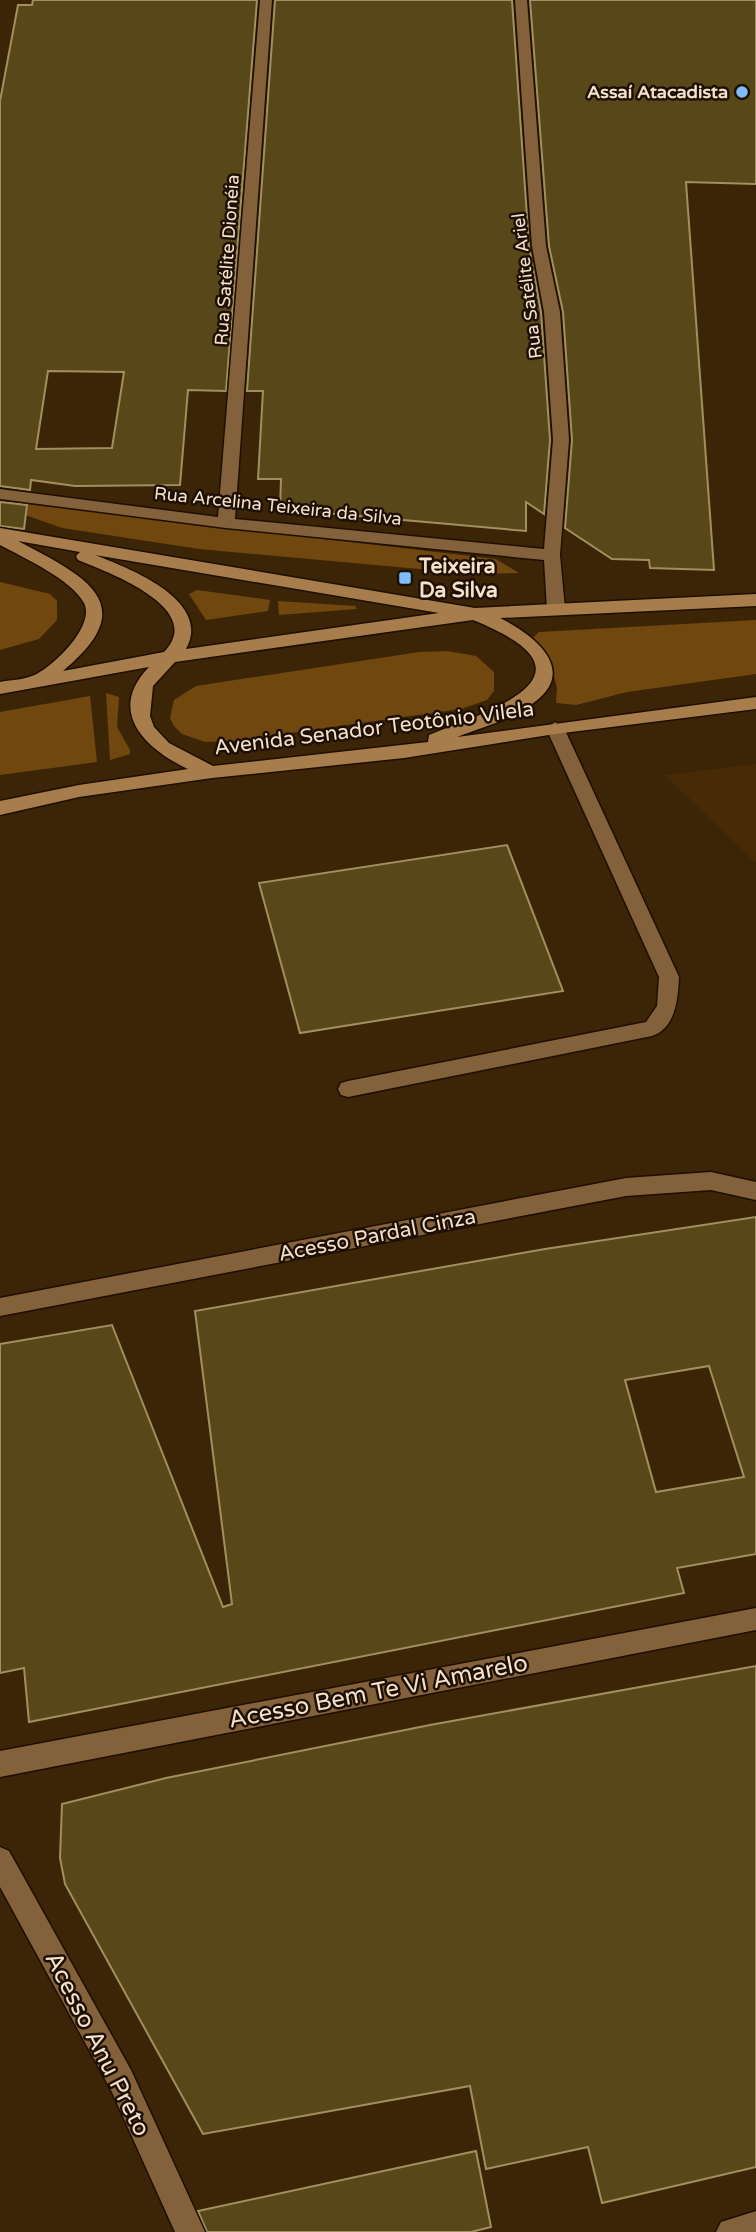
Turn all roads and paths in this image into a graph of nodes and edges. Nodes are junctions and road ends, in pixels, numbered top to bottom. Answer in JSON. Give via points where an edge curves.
{"nodes":[{"id":1,"x":267,"y":0,"type":"edge"},
{"id":2,"x":521,"y":0,"type":"edge"},
{"id":3,"x":0,"y":494,"type":"edge"},
{"id":4,"x":226,"y":523,"type":"junction"},
{"id":5,"x":0,"y":533,"type":"edge"},
{"id":6,"x":0,"y":539,"type":"edge"},
{"id":7,"x":57,"y":543,"type":"junction"},
{"id":8,"x":552,"y":555,"type":"junction"},
{"id":9,"x":756,"y":600,"type":"edge"},
{"id":10,"x":556,"y":609,"type":"junction"},
{"id":11,"x":475,"y":614,"type":"junction"},
{"id":12,"x":175,"y":656,"type":"junction"},
{"id":13,"x":38,"y":681,"type":"junction"},
{"id":14,"x":0,"y":688,"type":"edge"},
{"id":15,"x":756,"y":703,"type":"edge"},
{"id":16,"x":555,"y":728,"type":"junction"},
{"id":17,"x":404,"y":752,"type":"junction"},
{"id":18,"x":212,"y":772,"type":"junction"},
{"id":19,"x":0,"y":808,"type":"edge"},
{"id":20,"x":348,"y":1089,"type":"dead end"},
{"id":21,"x":756,"y":1191,"type":"edge"},
{"id":22,"x":0,"y":1307,"type":"edge"},
{"id":23,"x":756,"y":1619,"type":"edge"},
{"id":24,"x":0,"y":1763,"type":"edge"},
{"id":25,"x":0,"y":1860,"type":"edge"},
{"id":26,"x":756,"y":2226,"type":"edge"},
{"id":27,"x":190,"y":2232,"type":"edge"},
{"id":28,"x":731,"y":2232,"type":"edge"}],
"edges":[{"from":1,"to":4,"type":"street","name":"Rua Satélite Dionéia"},
{"from":2,"to":8,"type":"street","name":"Rua Satélite Ariel","via":[[539,246],[552,312],[560,427]]},
{"from":3,"to":4,"type":"street","name":"Rua Arcelina Teixeira da Silva"},
{"from":4,"to":8,"type":"street","name":"Rua Arcelina Teixeira da Silva"},
{"from":5,"to":7,"type":"main road"},
{"from":6,"to":13,"type":"main road","via":[[64,575],[95,607],[90,633]]},
{"from":7,"to":11,"type":"main road"},
{"from":7,"to":12,"type":"main road","via":[[153,590],[176,611],[184,634]]},
{"from":8,"to":10,"type":"street","name":"Rua Satélite Ariel"},
{"from":9,"to":10,"type":"main road"},
{"from":10,"to":11,"type":"main road"},
{"from":11,"to":12,"type":"main road"},
{"from":11,"to":17,"type":"main road","via":[[522,636],[539,657],[544,674],[539,689],[526,700]]},
{"from":12,"to":13,"type":"main road"},
{"from":12,"to":18,"type":"main road","via":[[146,682],[139,709],[143,725],[162,747]]},
{"from":13,"to":14,"type":"main road"},
{"from":15,"to":16,"type":"main road","name":"Avenida Senador Teotônio Vilela"},
{"from":16,"to":17,"type":"main road","name":"Avenida Senador Teotônio Vilela"},
{"from":16,"to":20,"type":"street","via":[[669,977],[667,1008],[652,1028]]},
{"from":17,"to":18,"type":"main road","name":"Avenida Senador Teotônio Vilela"},
{"from":18,"to":19,"type":"main road","name":"Avenida Senador Teotônio Vilela"},
{"from":21,"to":22,"type":"street","name":"Acesso Pardal Cinza","via":[[711,1181],[626,1187]]},
{"from":23,"to":24,"type":"street","name":"Acesso Bem Te Vi Amarelo"},
{"from":25,"to":27,"type":"street","name":"Acesso Anu Preto","via":[[121,2080]]},
{"from":26,"to":28,"type":"street"}]}
